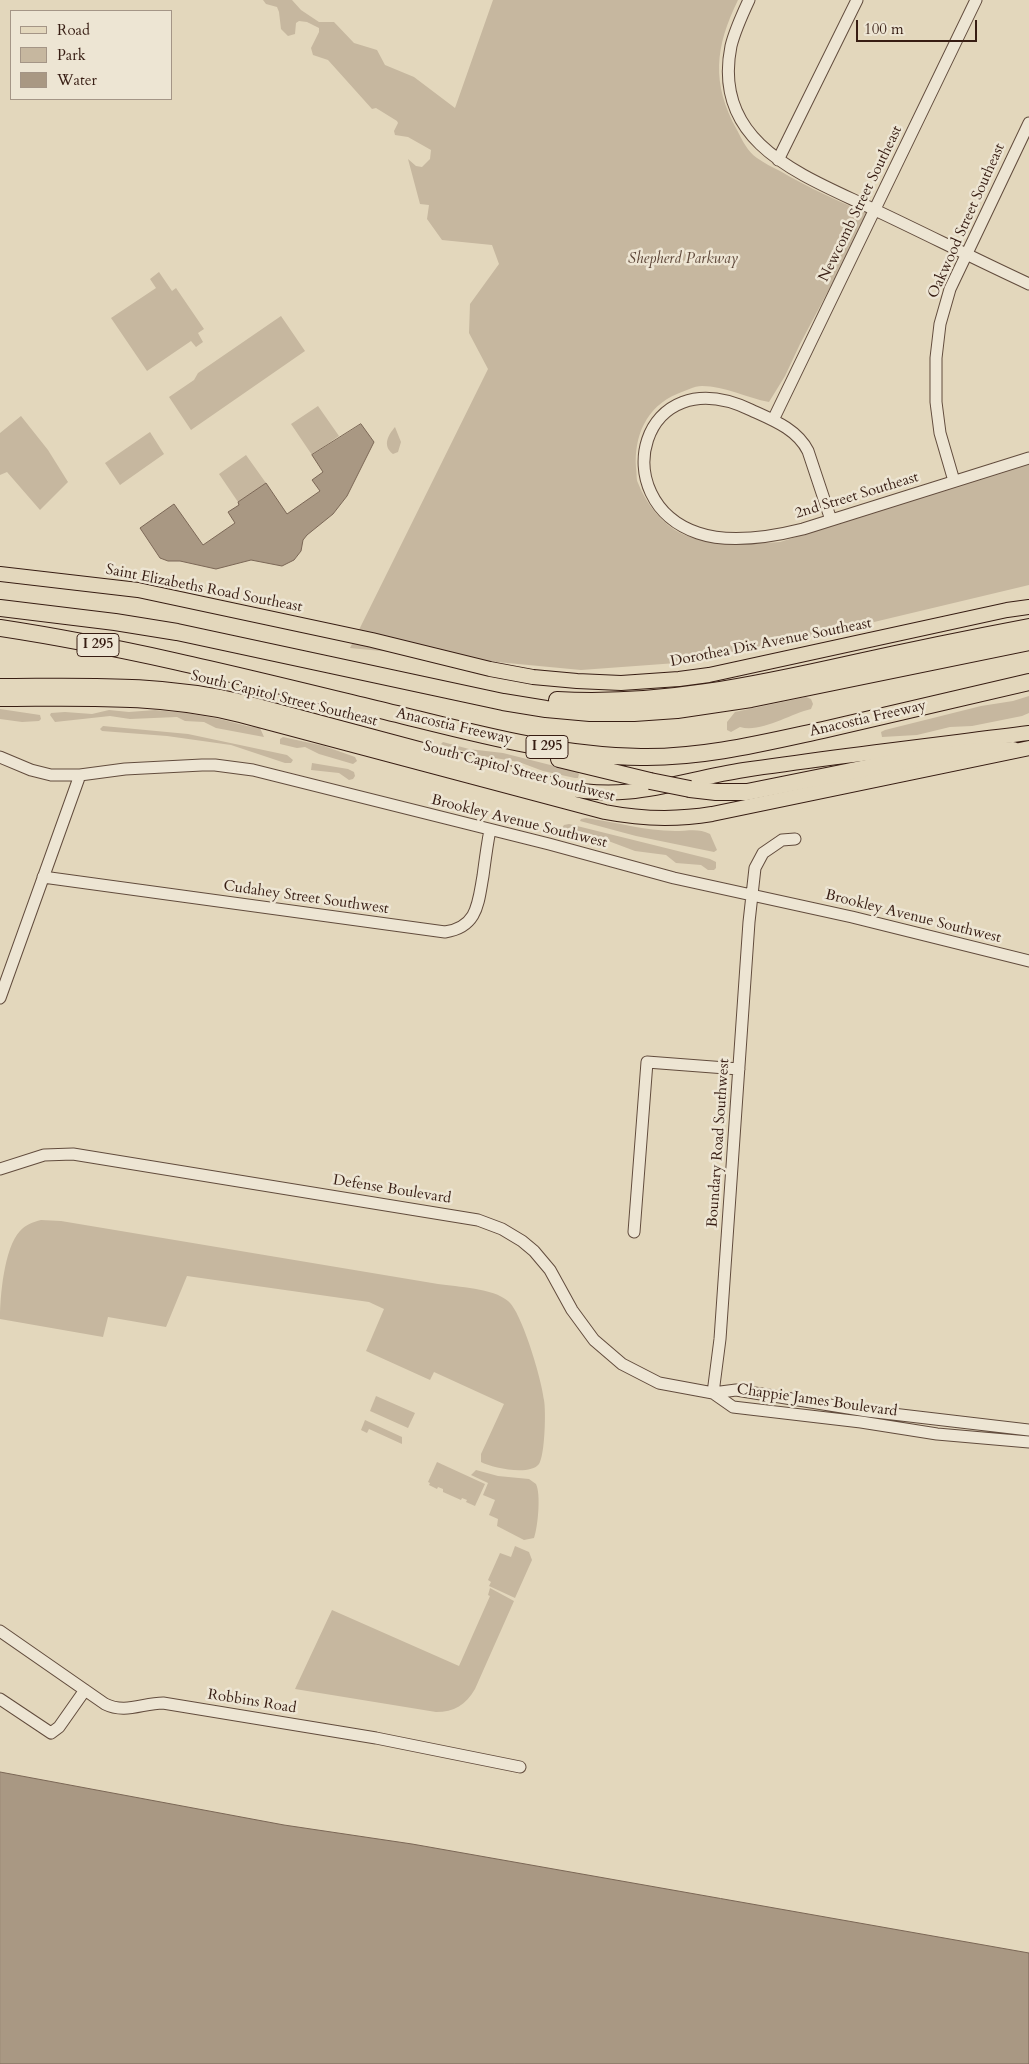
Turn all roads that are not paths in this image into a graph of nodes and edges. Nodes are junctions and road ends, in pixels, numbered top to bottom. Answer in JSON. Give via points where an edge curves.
{"nodes":[{"id":1,"x":748,"y":0,"type":"edge"},
{"id":2,"x":857,"y":0,"type":"edge"},
{"id":3,"x":976,"y":0,"type":"edge"},
{"id":4,"x":1029,"y":123,"type":"edge"},
{"id":5,"x":778,"y":160,"type":"junction"},
{"id":6,"x":874,"y":210,"type":"junction"},
{"id":7,"x":966,"y":254,"type":"junction"},
{"id":8,"x":1029,"y":284,"type":"edge"},
{"id":9,"x":773,"y":420,"type":"junction"},
{"id":10,"x":1029,"y":458,"type":"edge"},
{"id":11,"x":954,"y":481,"type":"junction"},
{"id":12,"x":832,"y":520,"type":"junction"},
{"id":13,"x":0,"y":574,"type":"edge"},
{"id":14,"x":1029,"y":602,"type":"edge"},
{"id":15,"x":1029,"y":607,"type":"edge"},
{"id":16,"x":0,"y":608,"type":"edge"},
{"id":17,"x":1007,"y":610,"type":"junction"},
{"id":18,"x":1029,"y":627,"type":"edge"},
{"id":19,"x":0,"y":628,"type":"edge"},
{"id":20,"x":342,"y":633,"type":"joint"},
{"id":21,"x":1029,"y":642,"type":"edge"},
{"id":22,"x":196,"y":667,"type":"junction"},
{"id":23,"x":399,"y":679,"type":"junction"},
{"id":24,"x":1029,"y":682,"type":"edge"},
{"id":25,"x":0,"y":686,"type":"edge"},
{"id":26,"x":1029,"y":688,"type":"edge"},
{"id":27,"x":987,"y":692,"type":"junction"},
{"id":28,"x":0,"y":699,"type":"edge"},
{"id":29,"x":1029,"y":733,"type":"edge"},
{"id":30,"x":1021,"y":749,"type":"edge"},
{"id":31,"x":0,"y":757,"type":"edge"},
{"id":32,"x":80,"y":775,"type":"junction"},
{"id":33,"x":490,"y":830,"type":"junction"},
{"id":34,"x":795,"y":839,"type":"dead end"},
{"id":35,"x":43,"y":877,"type":"junction"},
{"id":36,"x":753,"y":895,"type":"junction"},
{"id":37,"x":1029,"y":961,"type":"edge"},
{"id":38,"x":0,"y":998,"type":"edge"},
{"id":39,"x":739,"y":1069,"type":"junction"},
{"id":40,"x":0,"y":1169,"type":"edge"},
{"id":41,"x":634,"y":1232,"type":"dead end"},
{"id":42,"x":713,"y":1393,"type":"junction"},
{"id":43,"x":1029,"y":1430,"type":"edge"},
{"id":44,"x":1029,"y":1442,"type":"edge"},
{"id":45,"x":0,"y":1631,"type":"edge"},
{"id":46,"x":85,"y":1690,"type":"junction"},
{"id":47,"x":0,"y":1699,"type":"edge"},
{"id":48,"x":520,"y":1768,"type":"dead end"}],
"edges":[{"from":1,"to":5,"type":"street","via":[[731,47],[731,88],[737,110],[748,131],[764,150]]},
{"from":2,"to":5,"type":"street"},
{"from":3,"to":6,"type":"street","name":"Newcomb Street Southeast"},
{"from":4,"to":7,"type":"street","name":"Oakwood Street Southeast"},
{"from":5,"to":6,"type":"street","via":[[808,179]]},
{"from":6,"to":7,"type":"street"},
{"from":6,"to":9,"type":"street","name":"Newcomb Street Southeast"},
{"from":7,"to":8,"type":"street"},
{"from":7,"to":11,"type":"street","name":"Oakwood Street Southeast","via":[[944,306],[936,358],[940,433]]},
{"from":9,"to":12,"type":"street","via":[[793,432],[805,445]]},
{"from":9,"to":12,"type":"street","name":"2nd Street Southeast","via":[[739,404],[709,397],[693,398],[678,404],[659,420],[645,449],[646,480],[652,495],[678,523],[690,530],[719,537],[786,533]]},
{"from":10,"to":11,"type":"street","name":"2nd Street Southeast"},
{"from":11,"to":12,"type":"street","name":"2nd Street Southeast"},
{"from":13,"to":20,"type":"main road","name":"Saint Elizabeths Road Southeast","via":[[138,590]]},
{"from":14,"to":17,"type":"main road"},
{"from":15,"to":17,"type":"main road","name":"Dorothea Dix Avenue Southeast"},
{"from":16,"to":23,"type":"highway","number":"I 295","via":[[176,632]]},
{"from":17,"to":20,"type":"main road","name":"Dorothea Dix Avenue Southeast","via":[[723,672],[628,682],[577,682],[511,674]]},
{"from":18,"to":23,"type":"highway","via":[[746,686],[645,700],[533,698]]},
{"from":19,"to":22,"type":"highway","name":"Anacostia Freeway","number":"I 295"},
{"from":21,"to":23,"type":"highway","number":"I 295","via":[[751,699],[648,712],[546,709]]},
{"from":22,"to":27,"type":"highway","name":"Anacostia Freeway","number":"I 295","via":[[518,742],[583,753],[642,758],[685,756],[737,748]]},
{"from":22,"to":30,"type":"highway","bridge":true,"via":[[238,682],[650,781],[716,792],[747,792],[886,764],[969,752]]},
{"from":24,"to":27,"type":"highway","name":"Anacostia Freeway","number":"I 295"},
{"from":25,"to":29,"type":"main road","name":"South Capitol Street Southeast","via":[[127,686],[199,693],[561,787],[600,794],[632,792],[749,769]]},
{"from":26,"to":27,"type":"highway"},
{"from":28,"to":30,"type":"main road","name":"South Capitol Street Southwest","via":[[140,699],[201,706],[605,812],[651,818],[712,814]]},
{"from":31,"to":32,"type":"street","name":"Brookley Avenue Southwest","via":[[52,775]]},
{"from":32,"to":33,"type":"street","name":"Brookley Avenue Southwest","via":[[202,765],[253,770]]},
{"from":32,"to":35,"type":"street"},
{"from":33,"to":35,"type":"street","name":"Cudahey Street Southwest","via":[[477,908],[466,924],[445,932]]},
{"from":33,"to":36,"type":"street","name":"Brookley Avenue Southwest"},
{"from":34,"to":36,"type":"street","name":"Boundary Road Southwest","via":[[782,840],[763,853],[755,868]]},
{"from":35,"to":38,"type":"street"},
{"from":36,"to":37,"type":"street","name":"Brookley Avenue Southwest"},
{"from":36,"to":39,"type":"street","name":"Boundary Road Southwest"},
{"from":39,"to":41,"type":"street","via":[[647,1062]]},
{"from":39,"to":42,"type":"street","name":"Boundary Road Southwest","via":[[720,1339]]},
{"from":40,"to":42,"type":"street","name":"Defense Boulevard","via":[[44,1155],[73,1154],[485,1222],[522,1241],[540,1257],[582,1325],[614,1359],[659,1383]]},
{"from":42,"to":43,"type":"street","name":"Chappie James Boulevard","via":[[736,1390],[867,1411]]},
{"from":42,"to":44,"type":"street","name":"Chappie James Boulevard","via":[[733,1407],[937,1434]]},
{"from":45,"to":46,"type":"street","name":"Robbins Road"},
{"from":46,"to":47,"type":"street","via":[[61,1726],[51,1733]]},
{"from":46,"to":48,"type":"street","name":"Robbins Road","via":[[121,1709],[163,1703],[376,1738]]}]}
